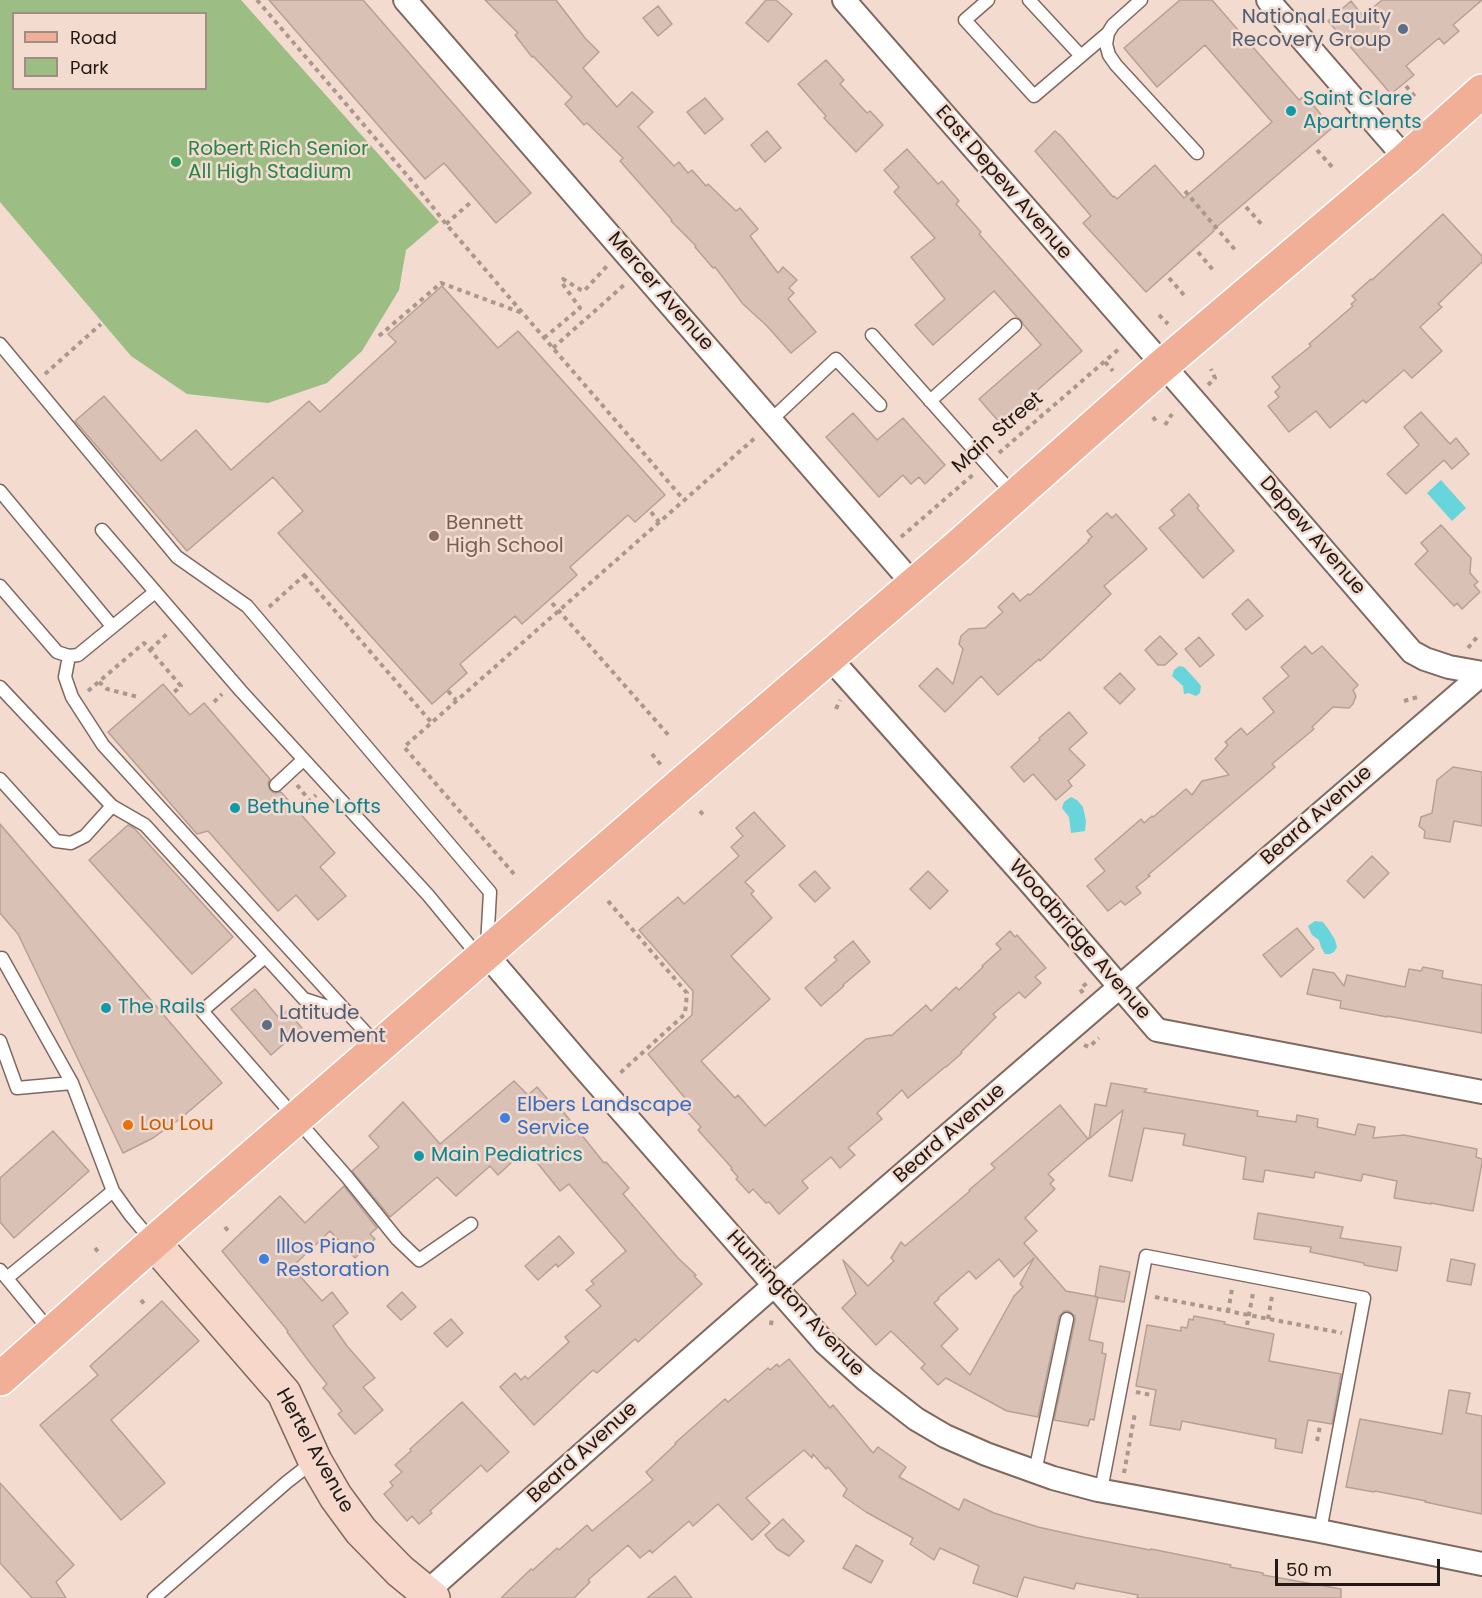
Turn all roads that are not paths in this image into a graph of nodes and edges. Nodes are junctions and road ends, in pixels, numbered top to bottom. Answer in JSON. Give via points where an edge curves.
{"nodes":[{"id":1,"x":405,"y":0,"type":"edge"},
{"id":2,"x":844,"y":0,"type":"edge"},
{"id":3,"x":988,"y":0,"type":"edge"},
{"id":4,"x":1029,"y":0,"type":"edge"},
{"id":5,"x":1141,"y":0,"type":"edge"},
{"id":6,"x":1268,"y":0,"type":"edge"},
{"id":7,"x":1108,"y":33,"type":"junction"},
{"id":8,"x":1081,"y":56,"type":"junction"},
{"id":9,"x":1482,"y":91,"type":"edge"},
{"id":10,"x":1197,"y":153,"type":"dead end"},
{"id":11,"x":1406,"y":159,"type":"junction"},
{"id":12,"x":1016,"y":325,"type":"dead end"},
{"id":13,"x":872,"y":335,"type":"dead end"},
{"id":14,"x":0,"y":344,"type":"edge"},
{"id":15,"x":1163,"y":365,"type":"junction"},
{"id":16,"x":930,"y":401,"type":"junction"},
{"id":17,"x":880,"y":405,"type":"dead end"},
{"id":18,"x":771,"y":420,"type":"junction"},
{"id":19,"x":0,"y":491,"type":"edge"},
{"id":20,"x":1015,"y":495,"type":"junction"},
{"id":21,"x":102,"y":530,"type":"dead end"},
{"id":22,"x":914,"y":585,"type":"junction"},
{"id":23,"x":0,"y":586,"type":"edge"},
{"id":24,"x":155,"y":592,"type":"junction"},
{"id":25,"x":112,"y":626,"type":"junction"},
{"id":26,"x":69,"y":656,"type":"junction"},
{"id":27,"x":829,"y":657,"type":"junction"},
{"id":28,"x":1482,"y":673,"type":"edge"},
{"id":29,"x":0,"y":687,"type":"edge"},
{"id":30,"x":303,"y":760,"type":"junction"},
{"id":31,"x":0,"y":778,"type":"edge"},
{"id":32,"x":276,"y":785,"type":"dead end"},
{"id":33,"x":112,"y":806,"type":"junction"},
{"id":34,"x":484,"y":956,"type":"junction"},
{"id":35,"x":265,"y":957,"type":"junction"},
{"id":36,"x":1,"y":958,"type":"edge"},
{"id":37,"x":1120,"y":987,"type":"junction"},
{"id":38,"x":348,"y":1013,"type":"junction"},
{"id":39,"x":0,"y":1041,"type":"edge"},
{"id":40,"x":379,"y":1047,"type":"junction"},
{"id":41,"x":72,"y":1083,"type":"junction"},
{"id":42,"x":1482,"y":1092,"type":"edge"},
{"id":43,"x":296,"y":1119,"type":"junction"},
{"id":44,"x":114,"y":1191,"type":"junction"},
{"id":45,"x":471,"y":1224,"type":"dead end"},
{"id":46,"x":154,"y":1243,"type":"junction"},
{"id":47,"x":3,"y":1274,"type":"edge"},
{"id":48,"x":774,"y":1286,"type":"junction"},
{"id":49,"x":1067,"y":1319,"type":"dead end"},
{"id":50,"x":52,"y":1333,"type":"junction"},
{"id":51,"x":0,"y":1380,"type":"edge"},
{"id":52,"x":315,"y":1461,"type":"junction"},
{"id":53,"x":1035,"y":1472,"type":"junction"},
{"id":54,"x":1101,"y":1490,"type":"junction"},
{"id":55,"x":1320,"y":1531,"type":"junction"},
{"id":56,"x":1482,"y":1564,"type":"edge"},
{"id":57,"x":427,"y":1596,"type":"edge"},
{"id":58,"x":154,"y":1598,"type":"edge"}],
"edges":[{"from":1,"to":18,"type":"street","name":"Mercer Avenue"},
{"from":2,"to":15,"type":"street","name":"East Depew Avenue"},
{"from":3,"to":8,"type":"lane","via":[[965,20],[1034,96]]},
{"from":4,"to":8,"type":"lane"},
{"from":5,"to":7,"type":"lane"},
{"from":6,"to":11,"type":"street"},
{"from":7,"to":8,"type":"lane"},
{"from":7,"to":10,"type":"lane","via":[[1106,44],[1116,66]]},
{"from":9,"to":11,"type":"main road"},
{"from":11,"to":15,"type":"main road"},
{"from":12,"to":16,"type":"lane"},
{"from":13,"to":16,"type":"lane"},
{"from":14,"to":34,"type":"lane","via":[[177,557],[247,606],[490,892]]},
{"from":15,"to":20,"type":"main road"},
{"from":15,"to":28,"type":"street","name":"Depew Avenue","via":[[1412,652],[1449,667]]},
{"from":16,"to":20,"type":"lane"},
{"from":17,"to":18,"type":"lane","via":[[836,358]]},
{"from":18,"to":22,"type":"street","name":"Mercer Avenue"},
{"from":19,"to":25,"type":"lane"},
{"from":20,"to":22,"type":"main road"},
{"from":21,"to":24,"type":"lane"},
{"from":22,"to":27,"type":"main road"},
{"from":23,"to":26,"type":"lane","via":[[57,652]]},
{"from":24,"to":25,"type":"lane"},
{"from":24,"to":30,"type":"lane"},
{"from":25,"to":26,"type":"lane","via":[[78,655]]},
{"from":26,"to":38,"type":"lane","via":[[65,677],[72,697],[101,742]]},
{"from":27,"to":34,"type":"main road"},
{"from":27,"to":37,"type":"street","name":"Woodbridge Avenue"},
{"from":28,"to":37,"type":"street","name":"Beard Avenue"},
{"from":29,"to":33,"type":"lane"},
{"from":30,"to":32,"type":"lane"},
{"from":30,"to":34,"type":"lane"},
{"from":31,"to":33,"type":"lane","via":[[56,841],[71,843],[85,836]]},
{"from":33,"to":35,"type":"lane","via":[[145,825]]},
{"from":34,"to":40,"type":"main road"},
{"from":34,"to":48,"type":"street","name":"Huntington Avenue"},
{"from":35,"to":38,"type":"lane","via":[[303,999]]},
{"from":35,"to":43,"type":"lane","via":[[202,1011]]},
{"from":36,"to":41,"type":"lane"},
{"from":37,"to":42,"type":"street","name":"Woodbridge Avenue","via":[[1157,1030]]},
{"from":37,"to":48,"type":"street","name":"Beard Avenue"},
{"from":38,"to":40,"type":"lane"},
{"from":39,"to":41,"type":"lane","via":[[17,1088]]},
{"from":40,"to":43,"type":"main road"},
{"from":41,"to":44,"type":"lane"},
{"from":43,"to":45,"type":"lane","via":[[418,1260]]},
{"from":43,"to":46,"type":"main road"},
{"from":44,"to":46,"type":"lane"},
{"from":44,"to":47,"type":"lane"},
{"from":46,"to":50,"type":"main road"},
{"from":46,"to":52,"type":"street","name":"Hertel Avenue","via":[[284,1393]]},
{"from":47,"to":50,"type":"lane"},
{"from":48,"to":53,"type":"street","name":"Huntington Avenue","via":[[824,1342],[916,1419],[945,1436]]},
{"from":48,"to":57,"type":"street","name":"Beard Avenue"},
{"from":49,"to":53,"type":"lane"},
{"from":50,"to":51,"type":"main road"},
{"from":52,"to":57,"type":"street","name":"Hertel Avenue","via":[[361,1531]]},
{"from":52,"to":58,"type":"lane"},
{"from":53,"to":54,"type":"street","name":"Huntington Avenue"},
{"from":54,"to":55,"type":"street","name":"Huntington Avenue"},
{"from":54,"to":55,"type":"lane","via":[[1146,1256],[1364,1298]]},
{"from":55,"to":56,"type":"street","name":"Huntington Avenue"}]}
